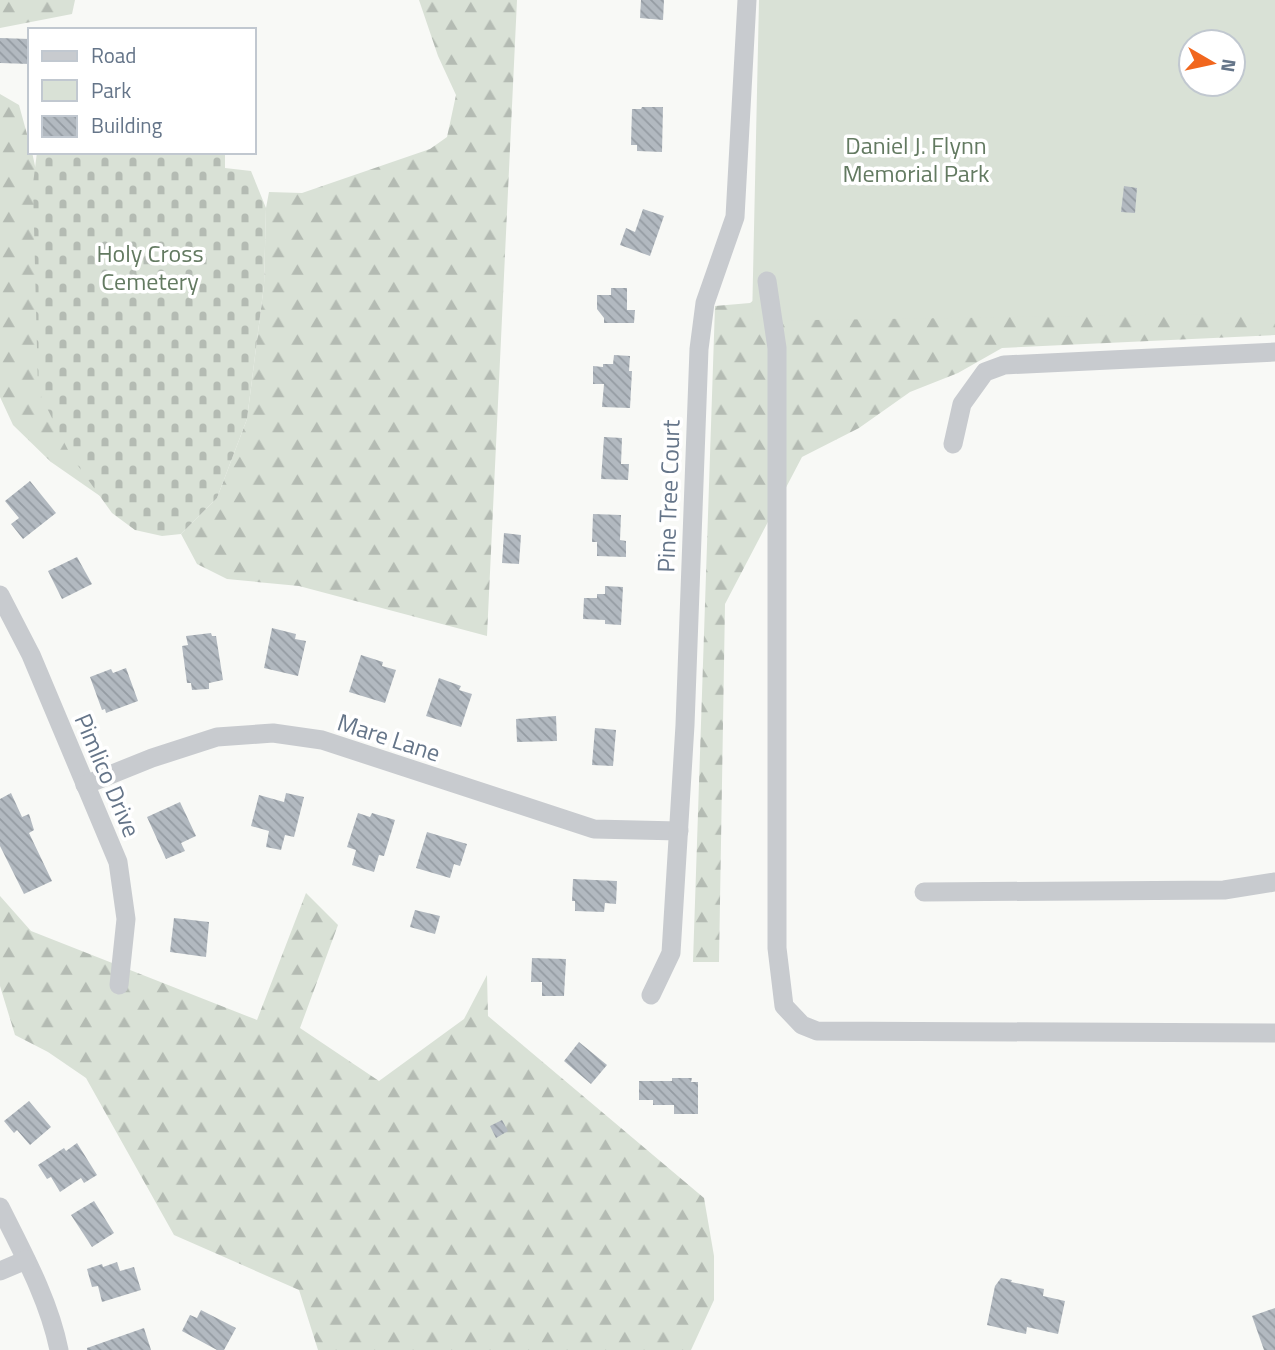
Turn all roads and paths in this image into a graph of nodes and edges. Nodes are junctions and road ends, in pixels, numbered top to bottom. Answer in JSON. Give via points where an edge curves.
{"nodes":[{"id":1,"x":747,"y":0,"type":"edge"},
{"id":2,"x":767,"y":281,"type":"dead end"},
{"id":3,"x":1275,"y":352,"type":"edge"},
{"id":4,"x":953,"y":444,"type":"dead end"},
{"id":5,"x":0,"y":595,"type":"edge"},
{"id":6,"x":85,"y":785,"type":"junction"},
{"id":7,"x":679,"y":831,"type":"junction"},
{"id":8,"x":1275,"y":882,"type":"edge"},
{"id":9,"x":924,"y":892,"type":"dead end"},
{"id":10,"x":119,"y":985,"type":"dead end"},
{"id":11,"x":651,"y":995,"type":"dead end"},
{"id":12,"x":1275,"y":1033,"type":"edge"},
{"id":13,"x":0,"y":1207,"type":"edge"},
{"id":14,"x":26,"y":1260,"type":"junction"},
{"id":15,"x":0,"y":1271,"type":"edge"},
{"id":16,"x":59,"y":1350,"type":"edge"}],
"edges":[{"from":1,"to":7,"type":"street","name":"Pine Tree Court","via":[[736,217],[705,303],[699,349]]},
{"from":2,"to":12,"type":"street","via":[[777,348],[777,948],[784,1006],[802,1025],[817,1031]]},
{"from":3,"to":4,"type":"street","via":[[1004,365],[985,372],[962,404]]},
{"from":5,"to":6,"type":"street","name":"Pimlico Drive","via":[[31,654]]},
{"from":6,"to":7,"type":"street","name":"Mare Lane","via":[[217,737],[274,733],[322,740],[594,829]]},
{"from":6,"to":10,"type":"street","name":"Pimlico Drive","via":[[118,862],[126,919]]},
{"from":7,"to":11,"type":"street","name":"Pine Tree Court","via":[[671,953]]},
{"from":8,"to":9,"type":"street","via":[[1224,890]]},
{"from":13,"to":14,"type":"street"},
{"from":14,"to":15,"type":"street"},
{"from":14,"to":16,"type":"street","via":[[54,1326]]}]}
